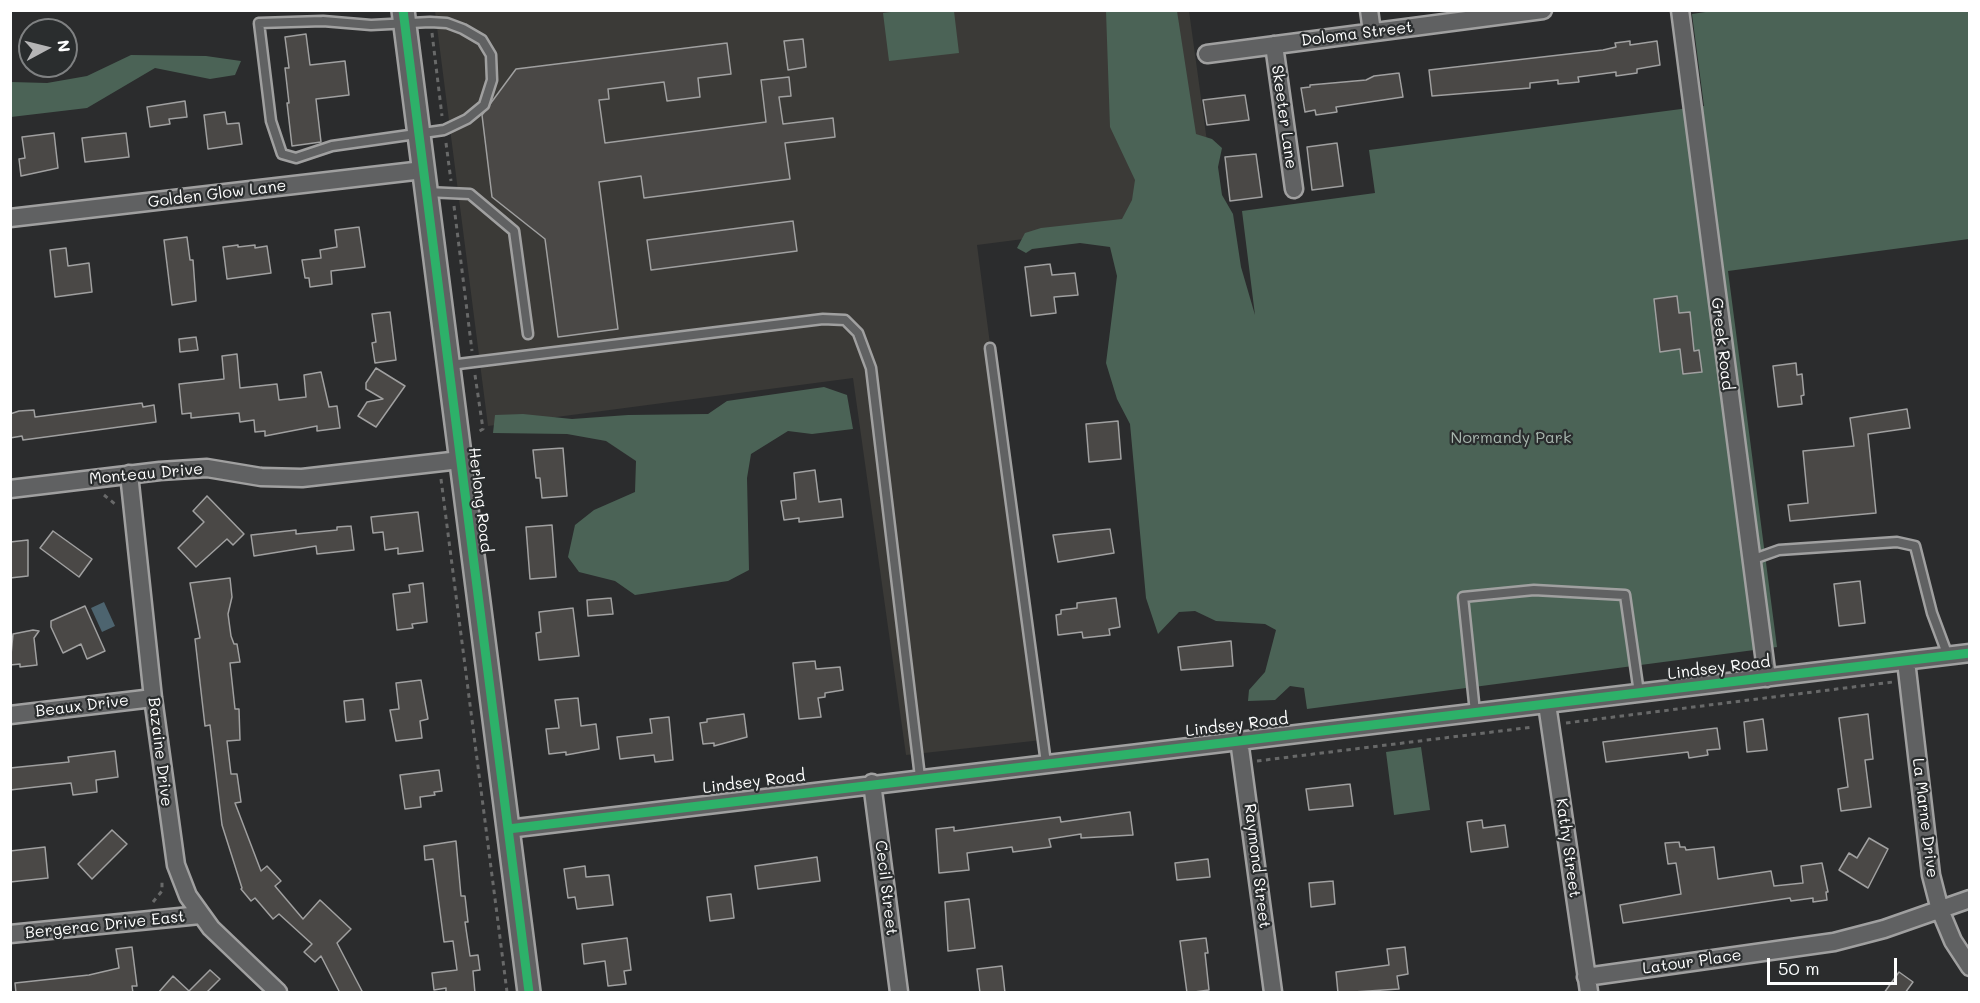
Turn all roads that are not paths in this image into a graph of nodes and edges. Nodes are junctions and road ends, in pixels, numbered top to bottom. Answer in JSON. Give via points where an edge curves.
{"nodes":[{"id":1,"x":1369,"y":10,"type":"edge"},
{"id":2,"x":1543,"y":10,"type":"edge"},
{"id":3,"x":1680,"y":10,"type":"edge"},
{"id":4,"x":404,"y":17,"type":"edge"},
{"id":5,"x":1372,"y":32,"type":"junction"},
{"id":6,"x":1274,"y":45,"type":"junction"},
{"id":7,"x":1206,"y":54,"type":"dead end"},
{"id":8,"x":420,"y":134,"type":"junction"},
{"id":9,"x":423,"y":170,"type":"junction"},
{"id":10,"x":1294,"y":189,"type":"dead end"},
{"id":11,"x":426,"y":192,"type":"junction"},
{"id":12,"x":10,"y":218,"type":"edge"},
{"id":13,"x":528,"y":334,"type":"dead end"},
{"id":14,"x":990,"y":348,"type":"dead end"},
{"id":15,"x":450,"y":365,"type":"junction"},
{"id":16,"x":460,"y":460,"type":"junction"},
{"id":17,"x":129,"y":474,"type":"junction"},
{"id":18,"x":10,"y":489,"type":"edge"},
{"id":19,"x":1751,"y":560,"type":"junction"},
{"id":20,"x":1970,"y":653,"type":"edge"},
{"id":21,"x":1948,"y":656,"type":"junction"},
{"id":22,"x":1906,"y":661,"type":"junction"},
{"id":23,"x":1767,"y":678,"type":"junction"},
{"id":24,"x":1639,"y":693,"type":"junction"},
{"id":25,"x":153,"y":698,"type":"junction"},
{"id":26,"x":1547,"y":704,"type":"junction"},
{"id":27,"x":1475,"y":712,"type":"junction"},
{"id":28,"x":10,"y":715,"type":"edge"},
{"id":29,"x":1239,"y":740,"type":"junction"},
{"id":30,"x":1046,"y":763,"type":"junction"},
{"id":31,"x":920,"y":777,"type":"junction"},
{"id":32,"x":872,"y":783,"type":"junction"},
{"id":33,"x":508,"y":829,"type":"junction"},
{"id":34,"x":1970,"y":899,"type":"edge"},
{"id":35,"x":1941,"y":910,"type":"junction"},
{"id":36,"x":201,"y":915,"type":"junction"},
{"id":37,"x":10,"y":934,"type":"edge"},
{"id":38,"x":1970,"y":967,"type":"edge"},
{"id":39,"x":1588,"y":985,"type":"edge"},
{"id":40,"x":278,"y":993,"type":"edge"},
{"id":41,"x":529,"y":993,"type":"edge"},
{"id":42,"x":899,"y":993,"type":"edge"},
{"id":43,"x":1273,"y":993,"type":"edge"}],
"edges":[{"from":1,"to":5,"type":"street"},
{"from":2,"to":5,"type":"street","name":"Doloma Street"},
{"from":3,"to":19,"type":"street","name":"Greek Road"},
{"from":4,"to":8,"type":"street","name":"Herlong Road"},
{"from":4,"to":8,"type":"lane","via":[[447,22],[482,40],[491,55],[492,80],[484,105],[444,130]]},
{"from":4,"to":8,"type":"lane","via":[[370,25],[323,21],[259,23],[272,121],[282,154],[296,158],[332,146]]},
{"from":5,"to":6,"type":"street","name":"Doloma Street"},
{"from":6,"to":7,"type":"street","name":"Doloma Street"},
{"from":6,"to":10,"type":"street","name":"Skeeter Lane"},
{"from":8,"to":9,"type":"street","name":"Herlong Road"},
{"from":9,"to":11,"type":"street","name":"Herlong Road"},
{"from":9,"to":12,"type":"street","name":"Golden Glow Lane"},
{"from":11,"to":13,"type":"lane","via":[[470,194],[514,231]]},
{"from":11,"to":15,"type":"street","name":"Herlong Road"},
{"from":14,"to":30,"type":"lane"},
{"from":15,"to":16,"type":"street","name":"Herlong Road"},
{"from":15,"to":31,"type":"lane","via":[[823,318],[845,320],[865,345],[871,368]]},
{"from":16,"to":17,"type":"street","name":"Monteau Drive","via":[[302,478],[261,477],[207,468]]},
{"from":16,"to":33,"type":"street","name":"Herlong Road"},
{"from":17,"to":18,"type":"street","name":"Monteau Drive"},
{"from":17,"to":25,"type":"street","name":"Bazaine Drive"},
{"from":19,"to":21,"type":"lane","via":[[1779,550],[1897,542],[1914,546]]},
{"from":19,"to":23,"type":"street","name":"Greek Road"},
{"from":20,"to":21,"type":"street","name":"Lindsey Road"},
{"from":21,"to":22,"type":"street","name":"Lindsey Road"},
{"from":22,"to":23,"type":"street","name":"Lindsey Road"},
{"from":22,"to":35,"type":"street","name":"La Marne Drive","via":[[1931,875]]},
{"from":23,"to":24,"type":"street","name":"Lindsey Road"},
{"from":24,"to":26,"type":"street","name":"Lindsey Road"},
{"from":24,"to":27,"type":"lane","via":[[1624,595],[1534,590],[1463,597]]},
{"from":25,"to":28,"type":"street","name":"Beaux Drive"},
{"from":25,"to":36,"type":"street","name":"Bazaine Drive","via":[[174,857],[185,888]]},
{"from":26,"to":27,"type":"street","name":"Lindsey Road"},
{"from":26,"to":39,"type":"street","name":"Kathy Street"},
{"from":27,"to":29,"type":"street","name":"Lindsey Road"},
{"from":29,"to":30,"type":"street","name":"Lindsey Road"},
{"from":29,"to":43,"type":"street","name":"Raymond Street"},
{"from":30,"to":31,"type":"street","name":"Lindsey Road"},
{"from":31,"to":32,"type":"street","name":"Lindsey Road"},
{"from":32,"to":33,"type":"street","name":"Lindsey Road"},
{"from":32,"to":42,"type":"street","name":"Cecil Street"},
{"from":33,"to":41,"type":"street","name":"Herlong Road"},
{"from":34,"to":35,"type":"street","name":"Latour Place"},
{"from":35,"to":38,"type":"street","name":"La Marne Drive","via":[[1953,941]]},
{"from":35,"to":39,"type":"street","name":"Latour Place","via":[[1834,942]]},
{"from":36,"to":37,"type":"street","name":"Bergerac Drive East"},
{"from":36,"to":40,"type":"street","name":"Bazaine Drive"}]}
